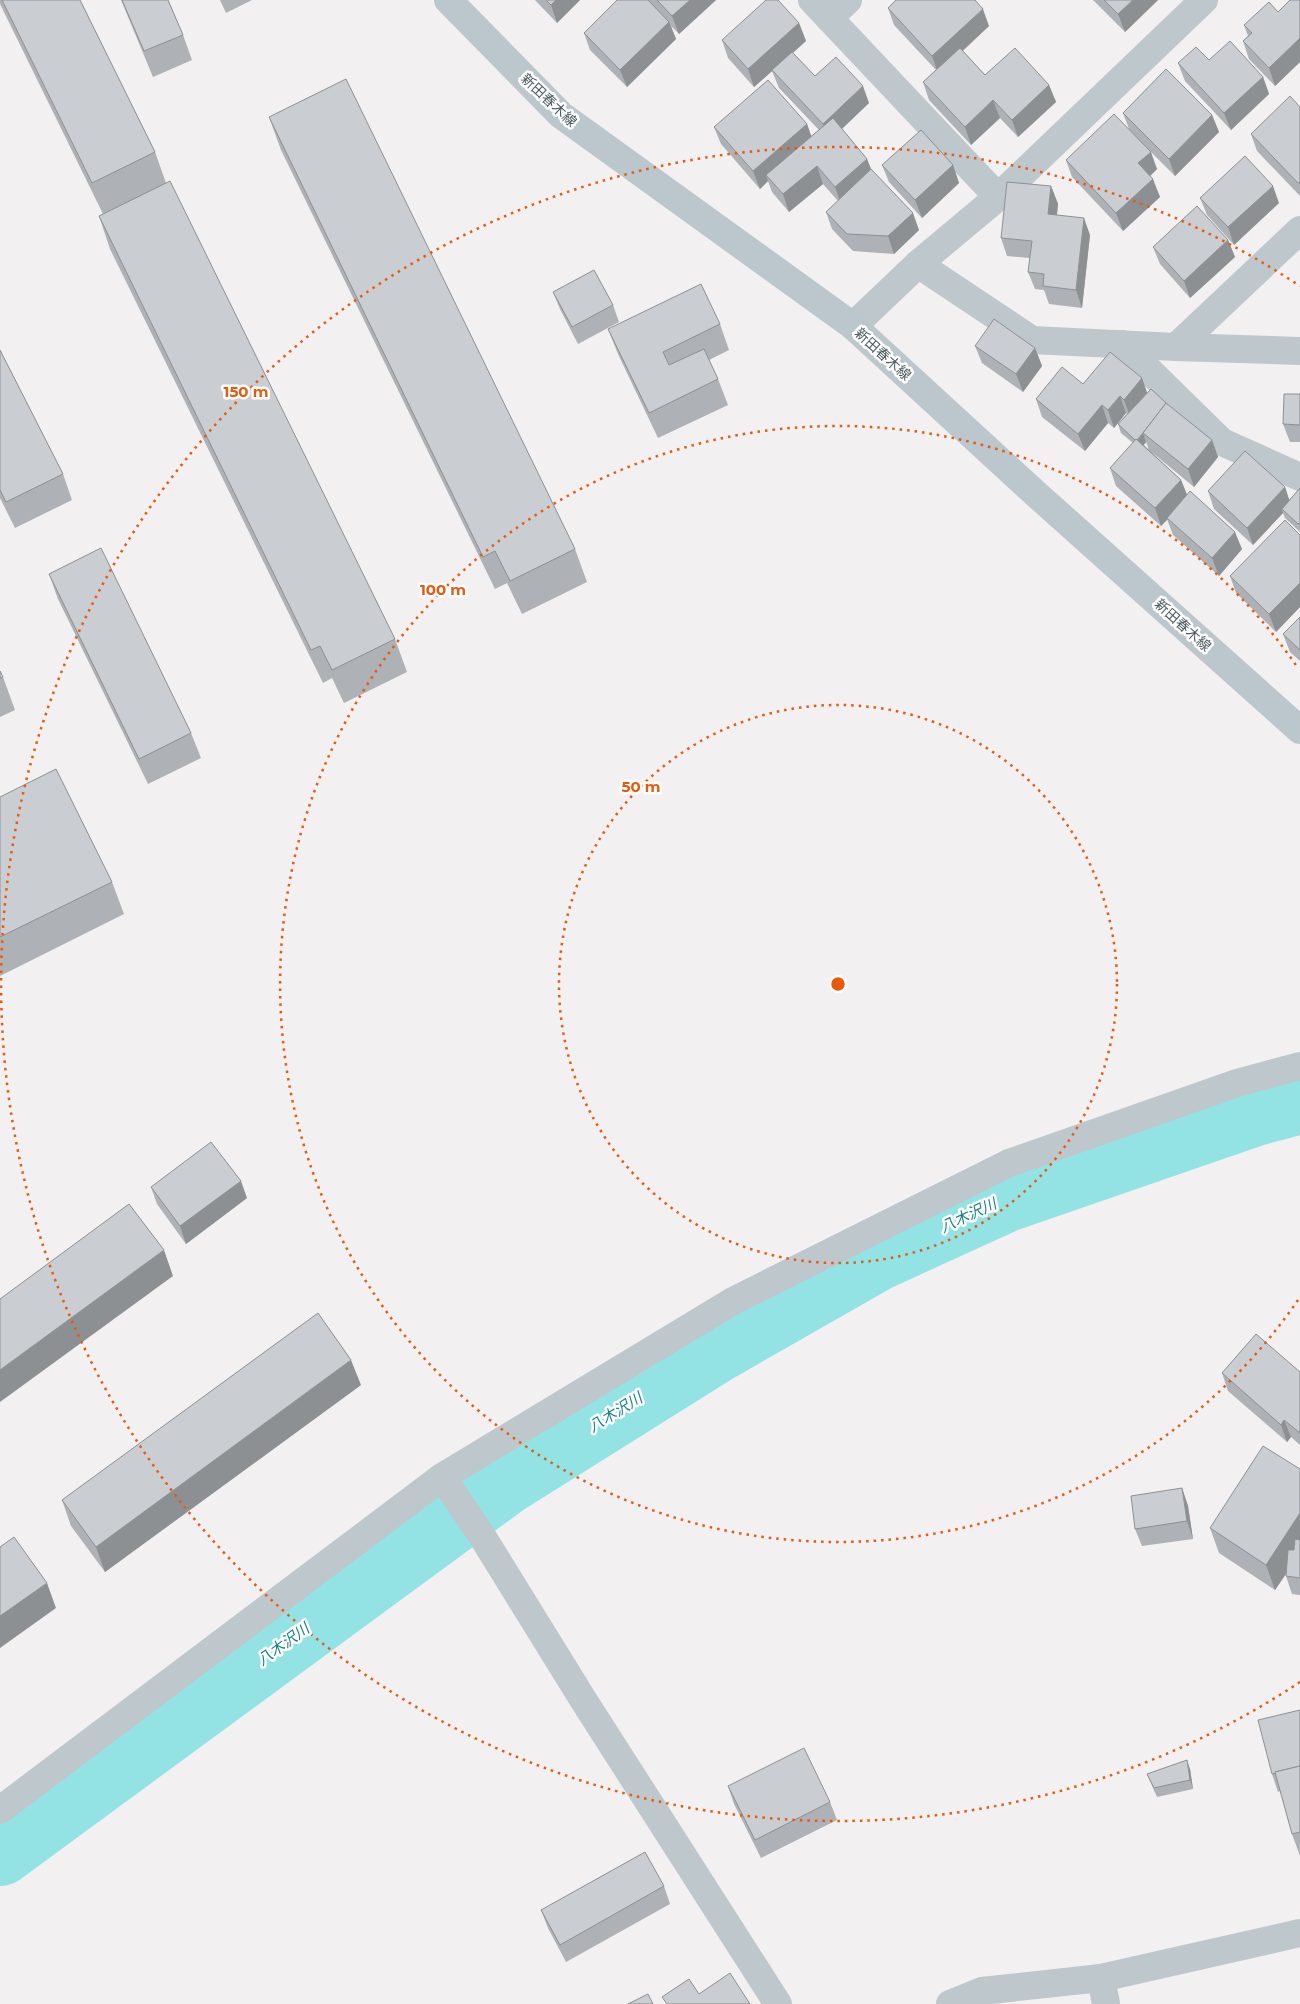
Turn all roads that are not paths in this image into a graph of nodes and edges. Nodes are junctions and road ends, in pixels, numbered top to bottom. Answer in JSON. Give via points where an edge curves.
{"nodes":[{"id":1,"x":448,"y":0,"type":"edge"},
{"id":2,"x":1204,"y":0,"type":"edge"},
{"id":3,"x":829,"y":6,"type":"edge"},
{"id":4,"x":998,"y":197,"type":"junction"},
{"id":5,"x":1300,"y":230,"type":"edge"},
{"id":6,"x":918,"y":264,"type":"junction"},
{"id":7,"x":853,"y":326,"type":"junction"},
{"id":8,"x":1122,"y":344,"type":"junction"},
{"id":9,"x":1176,"y":347,"type":"junction"},
{"id":10,"x":1300,"y":351,"type":"edge"},
{"id":11,"x":1300,"y":477,"type":"edge"},
{"id":12,"x":1300,"y":730,"type":"edge"},
{"id":13,"x":1300,"y":1066,"type":"edge"},
{"id":14,"x":446,"y":1484,"type":"junction"},
{"id":15,"x":0,"y":1810,"type":"edge"},
{"id":16,"x":1300,"y":1933,"type":"edge"},
{"id":17,"x":1103,"y":1991,"type":"edge"},
{"id":18,"x":778,"y":2004,"type":"edge"},
{"id":19,"x":950,"y":2004,"type":"edge"}],
"edges":[{"from":1,"to":7,"type":"main road","name":"新田春木線","via":[[561,115]]},
{"from":2,"to":4,"type":"street"},
{"from":3,"to":4,"type":"street"},
{"from":4,"to":6,"type":"street"},
{"from":5,"to":9,"type":"street"},
{"from":6,"to":7,"type":"street"},
{"from":6,"to":8,"type":"street","via":[[1032,340]]},
{"from":7,"to":12,"type":"main road","name":"新田春木線"},
{"from":8,"to":9,"type":"street"},
{"from":8,"to":11,"type":"street","via":[[1222,442]]},
{"from":9,"to":10,"type":"street"},
{"from":13,"to":14,"type":"street","via":[[1237,1083],[1009,1163],[733,1301]]},
{"from":14,"to":15,"type":"street"},
{"from":14,"to":18,"type":"street"},
{"from":16,"to":17,"type":"street"},
{"from":17,"to":19,"type":"street","via":[[982,1991]]}]}
